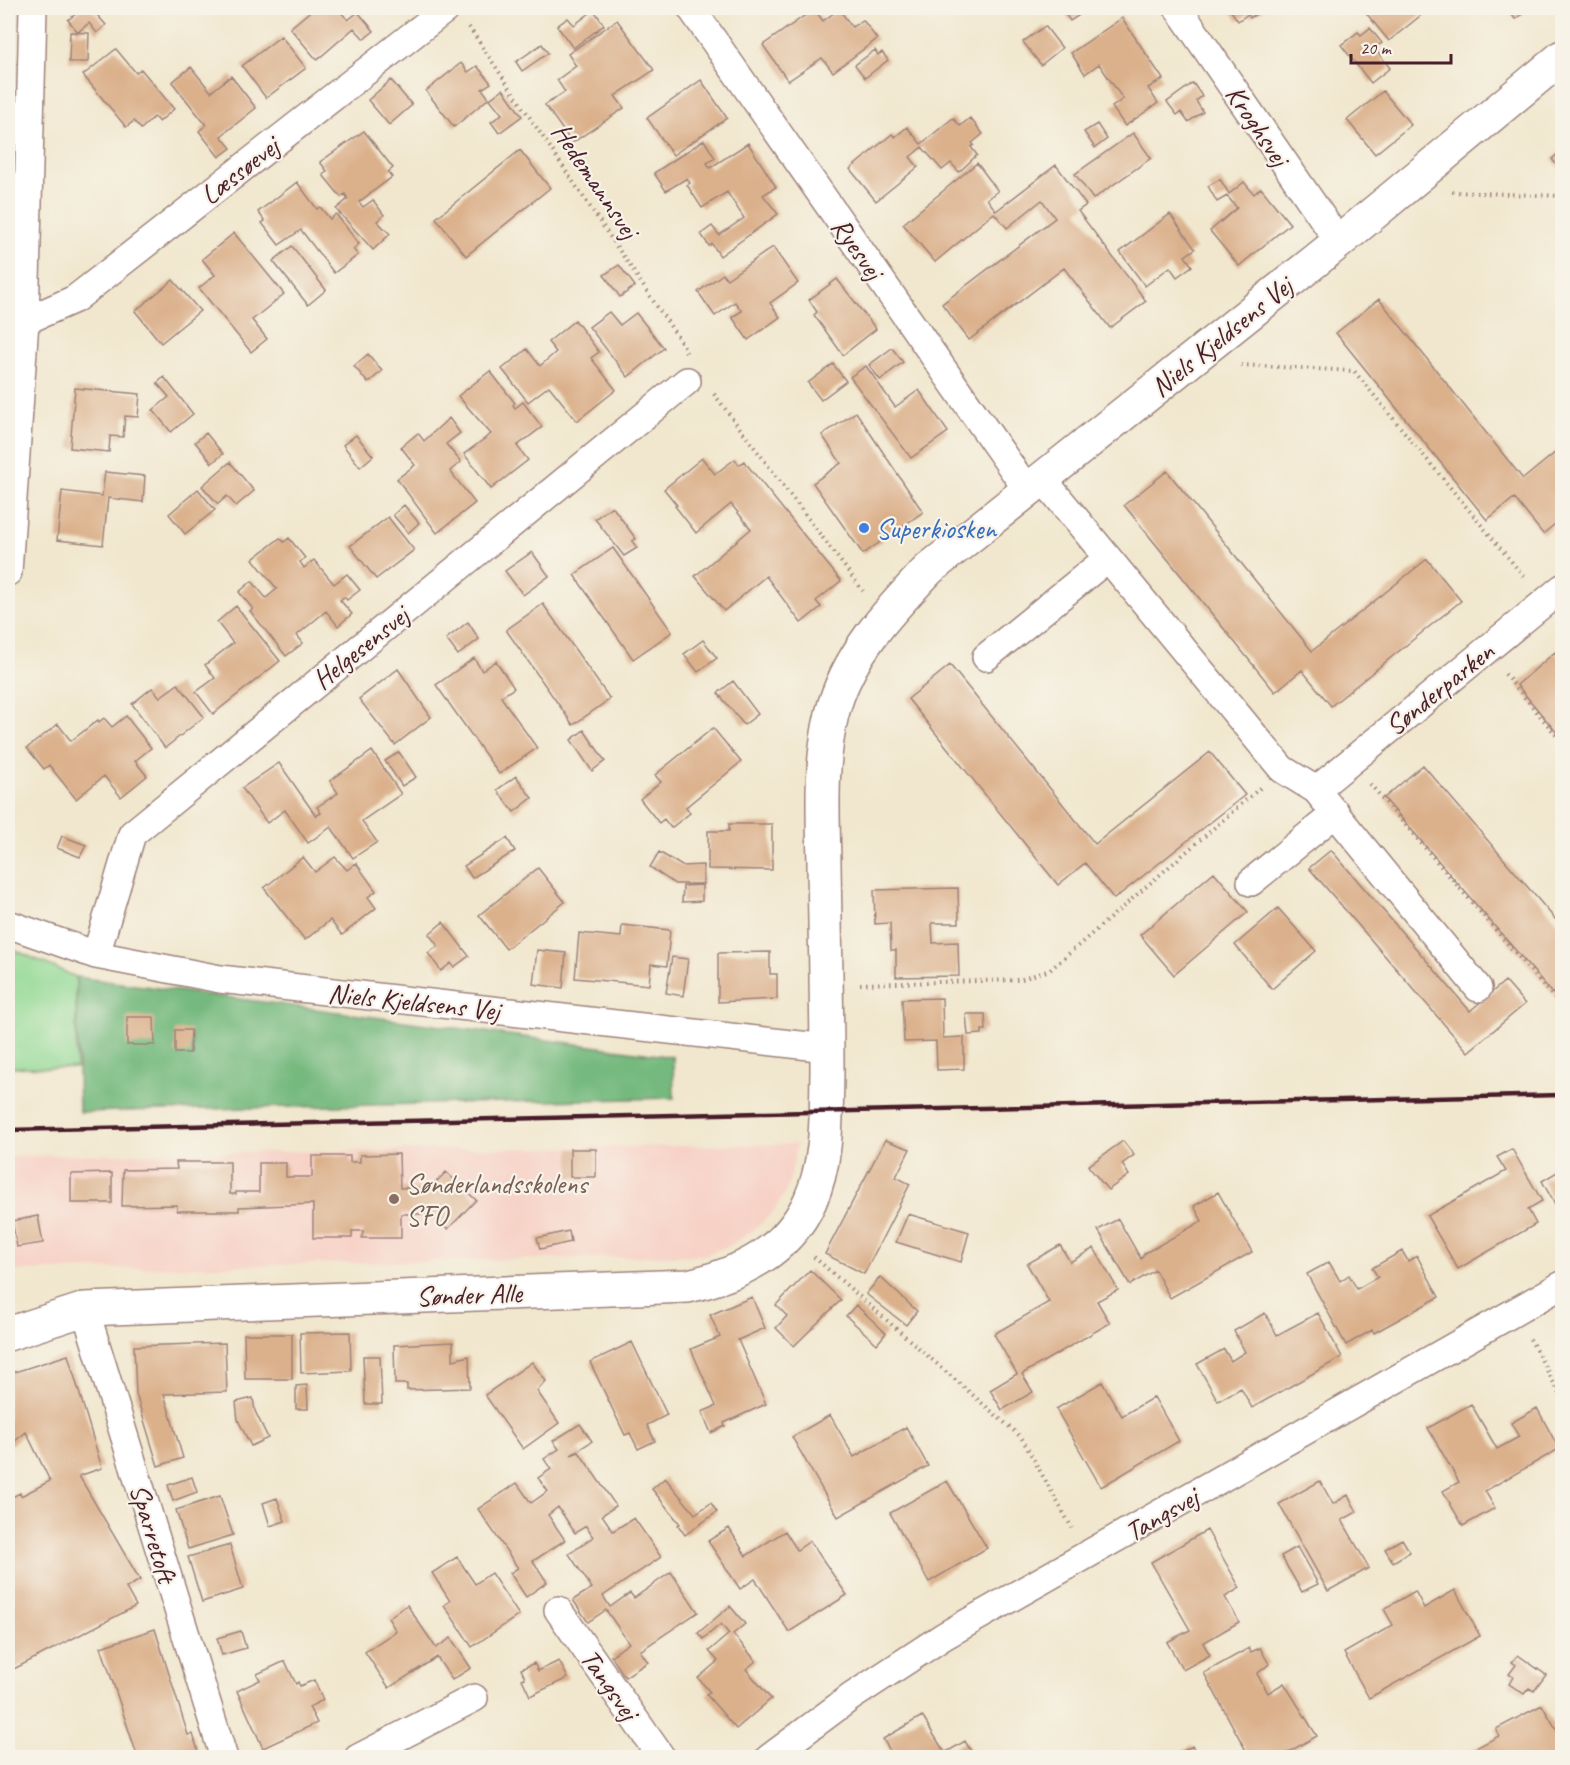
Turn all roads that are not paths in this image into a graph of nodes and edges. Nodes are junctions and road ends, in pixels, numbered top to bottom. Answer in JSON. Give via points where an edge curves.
{"nodes":[{"id":1,"x":33,"y":8,"type":"edge"},
{"id":2,"x":691,"y":8,"type":"edge"},
{"id":3,"x":1178,"y":8,"type":"edge"},
{"id":4,"x":455,"y":12,"type":"edge"},
{"id":5,"x":1563,"y":57,"type":"edge"},
{"id":6,"x":1339,"y":242,"type":"junction"},
{"id":7,"x":25,"y":321,"type":"junction"},
{"id":8,"x":687,"y":381,"type":"road end"},
{"id":9,"x":1034,"y":483,"type":"junction"},
{"id":10,"x":1108,"y":558,"type":"junction"},
{"id":11,"x":8,"y":572,"type":"edge"},
{"id":12,"x":1554,"y":595,"type":"edge"},
{"id":13,"x":986,"y":657,"type":"dead end"},
{"id":14,"x":1316,"y":790,"type":"junction"},
{"id":15,"x":1336,"y":813,"type":"junction"},
{"id":16,"x":1251,"y":882,"type":"dead end"},
{"id":17,"x":8,"y":924,"type":"edge"},
{"id":18,"x":96,"y":955,"type":"junction"},
{"id":19,"x":1478,"y":988,"type":"dead end"},
{"id":20,"x":827,"y":1048,"type":"junction"},
{"id":21,"x":826,"y":1111,"type":"joint"},
{"id":22,"x":1563,"y":1285,"type":"edge"},
{"id":23,"x":85,"y":1309,"type":"junction"},
{"id":24,"x":8,"y":1334,"type":"edge"},
{"id":25,"x":558,"y":1610,"type":"dead end"},
{"id":26,"x":474,"y":1698,"type":"dead end"},
{"id":27,"x":224,"y":1758,"type":"edge"},
{"id":28,"x":358,"y":1758,"type":"edge"},
{"id":29,"x":662,"y":1758,"type":"edge"},
{"id":30,"x":769,"y":1758,"type":"edge"}],
"edges":[{"from":1,"to":7,"type":"street"},
{"from":2,"to":9,"type":"street","name":"Ryesvej"},
{"from":3,"to":6,"type":"street","name":"Kroghsvej"},
{"from":4,"to":7,"type":"street","name":"Læssøevej","via":[[75,299]]},
{"from":5,"to":6,"type":"street","name":"Niels Kjeldsens Vej"},
{"from":6,"to":9,"type":"street","name":"Niels Kjeldsens Vej"},
{"from":7,"to":11,"type":"street"},
{"from":8,"to":18,"type":"street","name":"Helgesensvej","via":[[132,834]]},
{"from":9,"to":10,"type":"street"},
{"from":9,"to":20,"type":"street","name":"Niels Kjeldsens Vej","via":[[929,569],[883,618],[849,667],[832,713],[823,764]]},
{"from":10,"to":13,"type":"street"},
{"from":10,"to":14,"type":"street","via":[[1282,769]]},
{"from":12,"to":14,"type":"street","name":"Sønderparken"},
{"from":14,"to":15,"type":"street"},
{"from":15,"to":16,"type":"street"},
{"from":15,"to":19,"type":"street"},
{"from":17,"to":18,"type":"street","name":"Niels Kjeldsens Vej"},
{"from":18,"to":20,"type":"street","name":"Niels Kjeldsens Vej","via":[[220,980]]},
{"from":20,"to":21,"type":"street","name":"Niels Kjeldsens Vej"},
{"from":21,"to":23,"type":"street","name":"Sønder Alle","via":[[822,1167],[809,1203],[788,1234],[759,1260],[726,1277],[688,1286]]},
{"from":22,"to":30,"type":"street","name":"Tangsvej","via":[[944,1636],[851,1697]]},
{"from":23,"to":24,"type":"street","name":"Sønder Alle"},
{"from":23,"to":27,"type":"street","name":"Sparretoft"},
{"from":25,"to":29,"type":"street","name":"Tangsvej"},
{"from":26,"to":28,"type":"street"}]}
